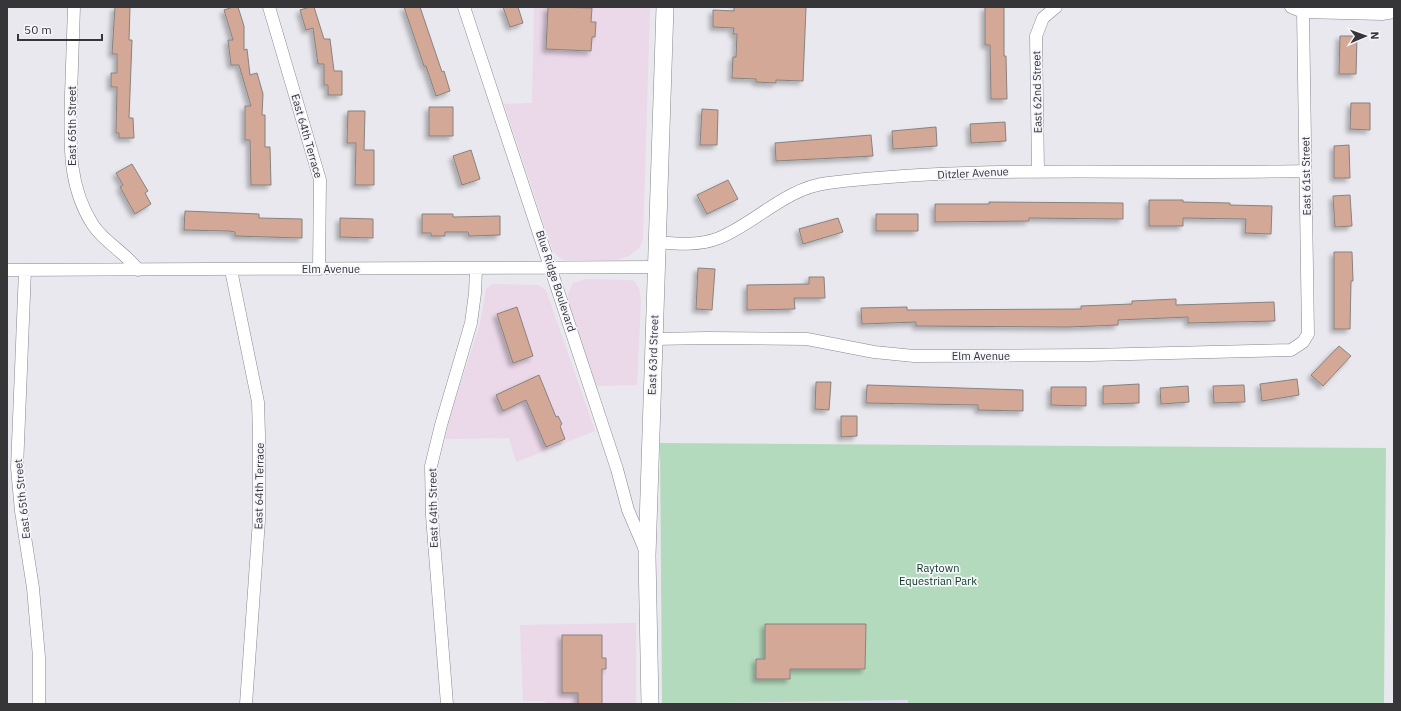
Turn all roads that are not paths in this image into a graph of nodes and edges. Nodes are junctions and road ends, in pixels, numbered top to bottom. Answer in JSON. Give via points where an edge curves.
{"nodes":[{"id":1,"x":74,"y":7,"type":"edge"},
{"id":2,"x":269,"y":7,"type":"edge"},
{"id":3,"x":464,"y":7,"type":"edge"},
{"id":4,"x":665,"y":7,"type":"edge"},
{"id":5,"x":1056,"y":7,"type":"edge"},
{"id":6,"x":1291,"y":7,"type":"edge"},
{"id":7,"x":1303,"y":12,"type":"junction"},
{"id":8,"x":1394,"y":12,"type":"edge"},
{"id":9,"x":1038,"y":171,"type":"junction"},
{"id":10,"x":1306,"y":171,"type":"junction"},
{"id":11,"x":656,"y":242,"type":"junction"},
{"id":12,"x":655,"y":267,"type":"junction"},
{"id":13,"x":552,"y":268,"type":"junction"},
{"id":14,"x":319,"y":269,"type":"junction"},
{"id":15,"x":476,"y":269,"type":"junction"},
{"id":16,"x":7,"y":270,"type":"edge"},
{"id":17,"x":25,"y":270,"type":"junction"},
{"id":18,"x":138,"y":270,"type":"junction"},
{"id":19,"x":231,"y":270,"type":"junction"},
{"id":20,"x":653,"y":339,"type":"junction"},
{"id":21,"x":1305,"y":339,"type":"joint"},
{"id":22,"x":647,"y":556,"type":"junction"},
{"id":23,"x":39,"y":704,"type":"edge"},
{"id":24,"x":246,"y":704,"type":"edge"},
{"id":25,"x":447,"y":704,"type":"edge"},
{"id":26,"x":650,"y":704,"type":"edge"}],
"edges":[{"from":1,"to":18,"type":"street","name":"East 65th Street","via":[[70,150],[73,178],[80,200],[94,225],[108,244]]},
{"from":2,"to":14,"type":"street","name":"East 64th Terrace","via":[[320,180]]},
{"from":3,"to":13,"type":"street","name":"Blue Ridge Boulevard"},
{"from":4,"to":11,"type":"main road","name":"East 63rd Street"},
{"from":5,"to":9,"type":"street","name":"East 62nd Street","via":[[1045,16],[1036,36]]},
{"from":6,"to":7,"type":"street"},
{"from":7,"to":8,"type":"street"},
{"from":7,"to":10,"type":"street","name":"East 61st Street"},
{"from":9,"to":10,"type":"street","name":"Ditzler Avenue"},
{"from":9,"to":11,"type":"street","name":"Ditzler Avenue","via":[[981,172],[826,183],[787,196],[740,228],[717,238],[687,244]]},
{"from":10,"to":21,"type":"street","name":"East 61st Street","via":[[1308,334]]},
{"from":11,"to":12,"type":"main road","name":"East 63rd Street"},
{"from":12,"to":13,"type":"street","name":"Elm Avenue"},
{"from":12,"to":20,"type":"main road","name":"East 63rd Street"},
{"from":13,"to":15,"type":"street","name":"Elm Avenue"},
{"from":13,"to":22,"type":"street","name":"Blue Ridge Boulevard","via":[[618,468],[628,510]]},
{"from":14,"to":15,"type":"street","name":"Elm Avenue"},
{"from":14,"to":19,"type":"street","name":"Elm Avenue"},
{"from":15,"to":25,"type":"street","name":"East 64th Street","via":[[471,323],[441,425],[432,466],[432,516]]},
{"from":16,"to":17,"type":"street","name":"Elm Avenue"},
{"from":17,"to":18,"type":"street","name":"Elm Avenue"},
{"from":17,"to":23,"type":"street","name":"East 65th Street","via":[[17,468],[33,588],[39,657]]},
{"from":18,"to":19,"type":"street","name":"Elm Avenue"},
{"from":19,"to":24,"type":"street","name":"East 64th Terrace","via":[[258,402],[259,520]]},
{"from":20,"to":21,"type":"street","name":"Elm Avenue","via":[[807,340],[874,352],[930,356],[1292,350]]},
{"from":20,"to":22,"type":"main road","name":"East 63rd Street"},
{"from":22,"to":26,"type":"main road","name":"East 63rd Street"}]}
